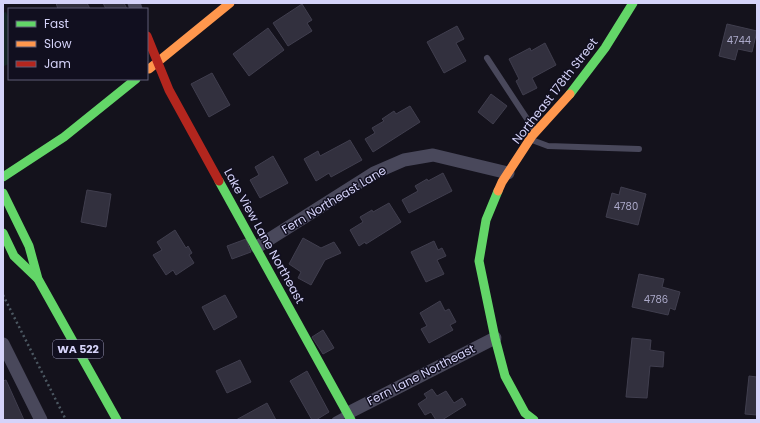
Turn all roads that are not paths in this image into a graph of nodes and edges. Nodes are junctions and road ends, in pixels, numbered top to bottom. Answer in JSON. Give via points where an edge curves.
{"nodes":[{"id":1,"x":230,"y":3,"type":"edge"},
{"id":2,"x":633,"y":3,"type":"edge"},
{"id":3,"x":148,"y":39,"type":"edge"},
{"id":4,"x":487,"y":58,"type":"dead end"},
{"id":5,"x":157,"y":62,"type":"junction"},
{"id":6,"x":148,"y":69,"type":"edge"},
{"id":7,"x":135,"y":80,"type":"edge"},
{"id":8,"x":533,"y":136,"type":"junction"},
{"id":9,"x":639,"y":148,"type":"dead end"},
{"id":10,"x":508,"y":173,"type":"junction"},
{"id":11,"x":3,"y":177,"type":"edge"},
{"id":12,"x":3,"y":194,"type":"edge"},
{"id":13,"x":3,"y":233,"type":"edge"},
{"id":14,"x":257,"y":248,"type":"junction"},
{"id":15,"x":38,"y":279,"type":"junction"},
{"id":16,"x":495,"y":338,"type":"junction"},
{"id":17,"x":3,"y":344,"type":"edge"},
{"id":18,"x":350,"y":416,"type":"edge"},
{"id":19,"x":41,"y":420,"type":"edge"},
{"id":20,"x":118,"y":420,"type":"edge"},
{"id":21,"x":335,"y":420,"type":"edge"},
{"id":22,"x":534,"y":420,"type":"edge"}],
"edges":[{"from":1,"to":5,"type":"street"},
{"from":2,"to":8,"type":"street","name":"Northeast 178th Street","via":[[605,48]]},
{"from":3,"to":5,"type":"street","name":"Lake View Lane Northeast"},
{"from":4,"to":8,"type":"lane","via":[[511,92]]},
{"from":5,"to":6,"type":"street"},
{"from":5,"to":14,"type":"street","name":"Lake View Lane Northeast","via":[[169,90]]},
{"from":7,"to":11,"type":"street","via":[[64,136]]},
{"from":8,"to":9,"type":"lane","via":[[548,146]]},
{"from":8,"to":10,"type":"street","name":"Northeast 178th Street"},
{"from":10,"to":14,"type":"street","name":"Fern Northeast Lane","via":[[433,155],[404,160],[374,173]]},
{"from":10,"to":16,"type":"street","name":"Northeast 178th Street","via":[[486,220],[479,261]]},
{"from":12,"to":15,"type":"street","number":"WA 522","via":[[29,246]]},
{"from":13,"to":15,"type":"street","number":"WA 522","via":[[14,256]]},
{"from":14,"to":18,"type":"street","name":"Lake View Lane Northeast"},
{"from":15,"to":20,"type":"street","number":"WA 522"},
{"from":16,"to":18,"type":"street","name":"Fern Lane Northeast"},
{"from":16,"to":22,"type":"street","name":"Northeast 178th Street","via":[[505,376],[525,413]]},
{"from":17,"to":19,"type":"street"},
{"from":18,"to":21,"type":"lane"}]}
